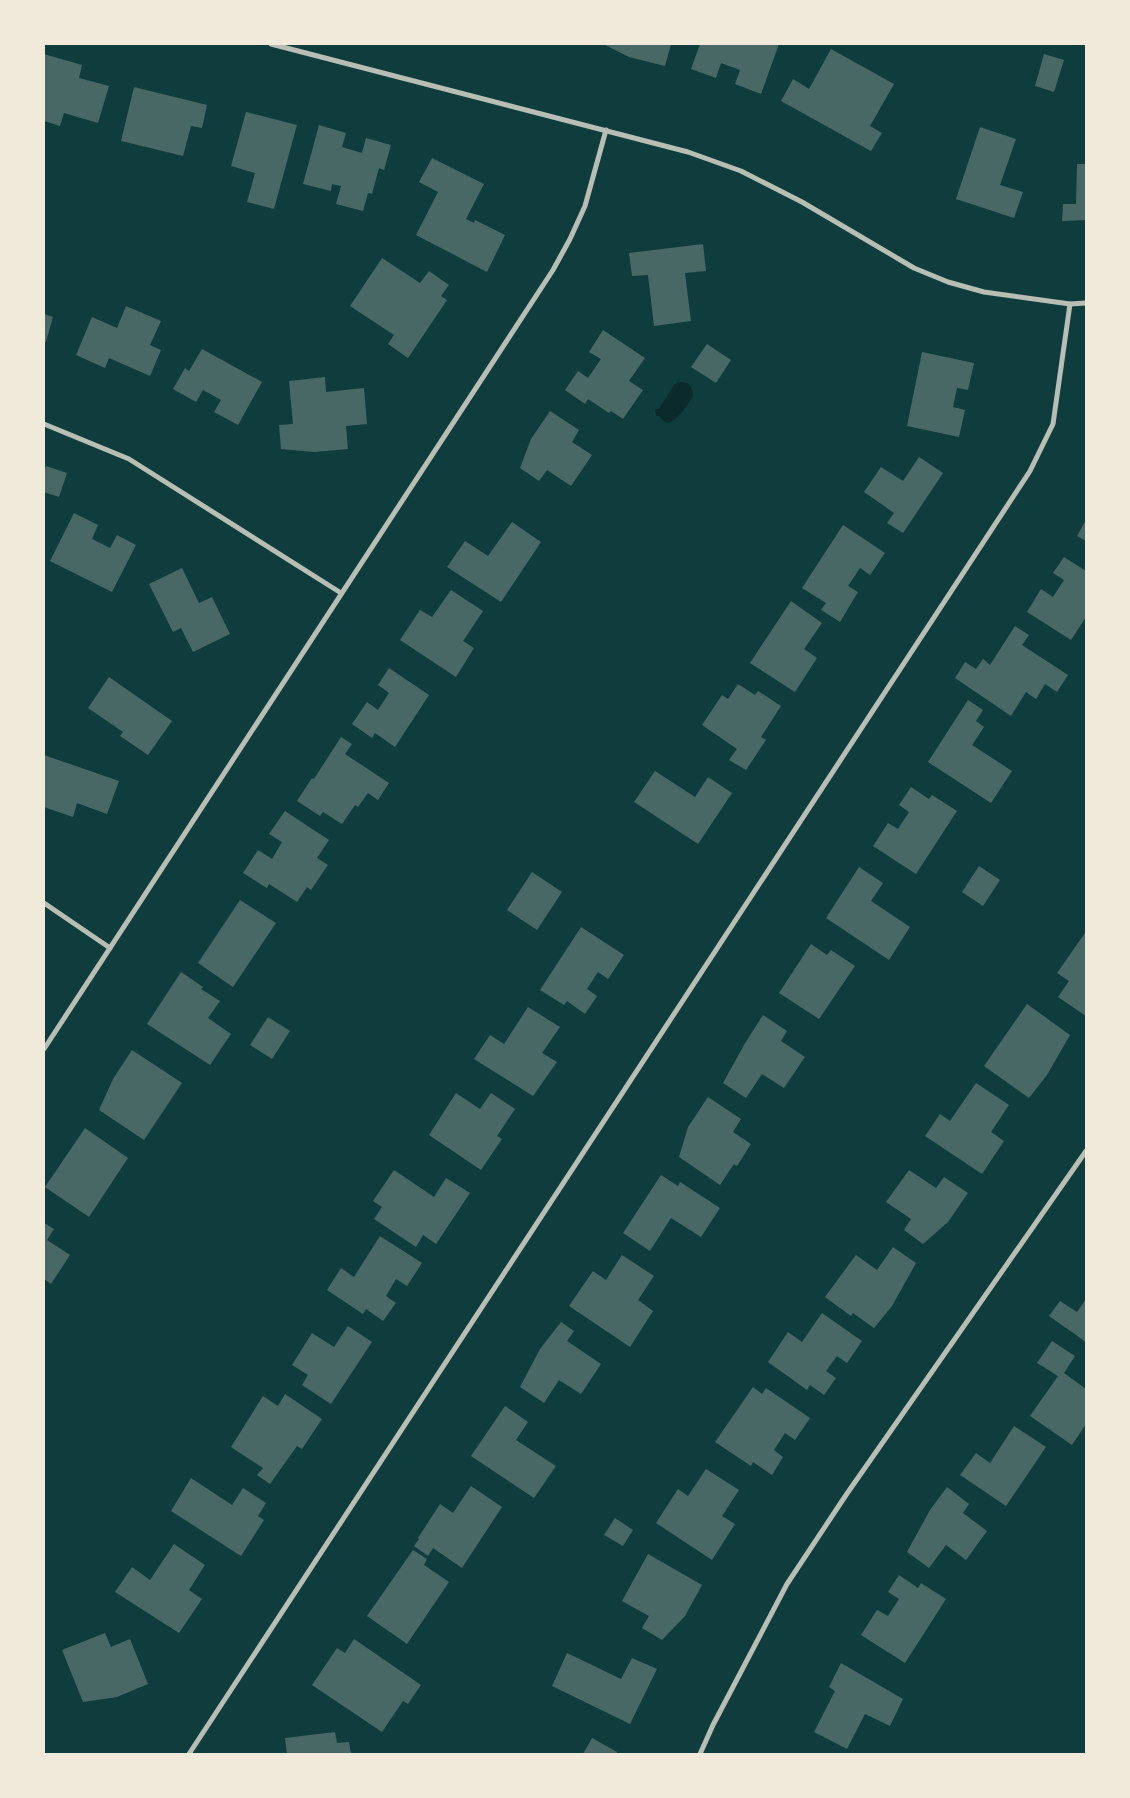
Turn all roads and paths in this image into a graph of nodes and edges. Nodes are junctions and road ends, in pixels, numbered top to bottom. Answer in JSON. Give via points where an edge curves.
{"nodes":[{"id":1,"x":271,"y":44,"type":"edge"},
{"id":2,"x":606,"y":130,"type":"junction"},
{"id":3,"x":1086,"y":303,"type":"edge"},
{"id":4,"x":1070,"y":304,"type":"junction"},
{"id":5,"x":44,"y":424,"type":"edge"},
{"id":6,"x":341,"y":593,"type":"junction"},
{"id":7,"x":44,"y":903,"type":"edge"},
{"id":8,"x":110,"y":948,"type":"junction"},
{"id":9,"x":44,"y":1049,"type":"edge"},
{"id":10,"x":1086,"y":1151,"type":"edge"},
{"id":11,"x":189,"y":1754,"type":"edge"},
{"id":12,"x":700,"y":1754,"type":"edge"}],
"edges":[{"from":1,"to":2,"type":"street"},
{"from":2,"to":4,"type":"street","via":[[688,152],[742,172],[802,202],[914,268],[948,282],[984,292]]},
{"from":2,"to":6,"type":"street","via":[[585,206],[557,262]]},
{"from":3,"to":4,"type":"street"},
{"from":4,"to":11,"type":"street","via":[[1053,424],[1030,471]]},
{"from":5,"to":6,"type":"street","via":[[129,458]]},
{"from":6,"to":8,"type":"street"},
{"from":7,"to":8,"type":"street"},
{"from":8,"to":9,"type":"street"},
{"from":10,"to":12,"type":"street","via":[[787,1584]]}]}
